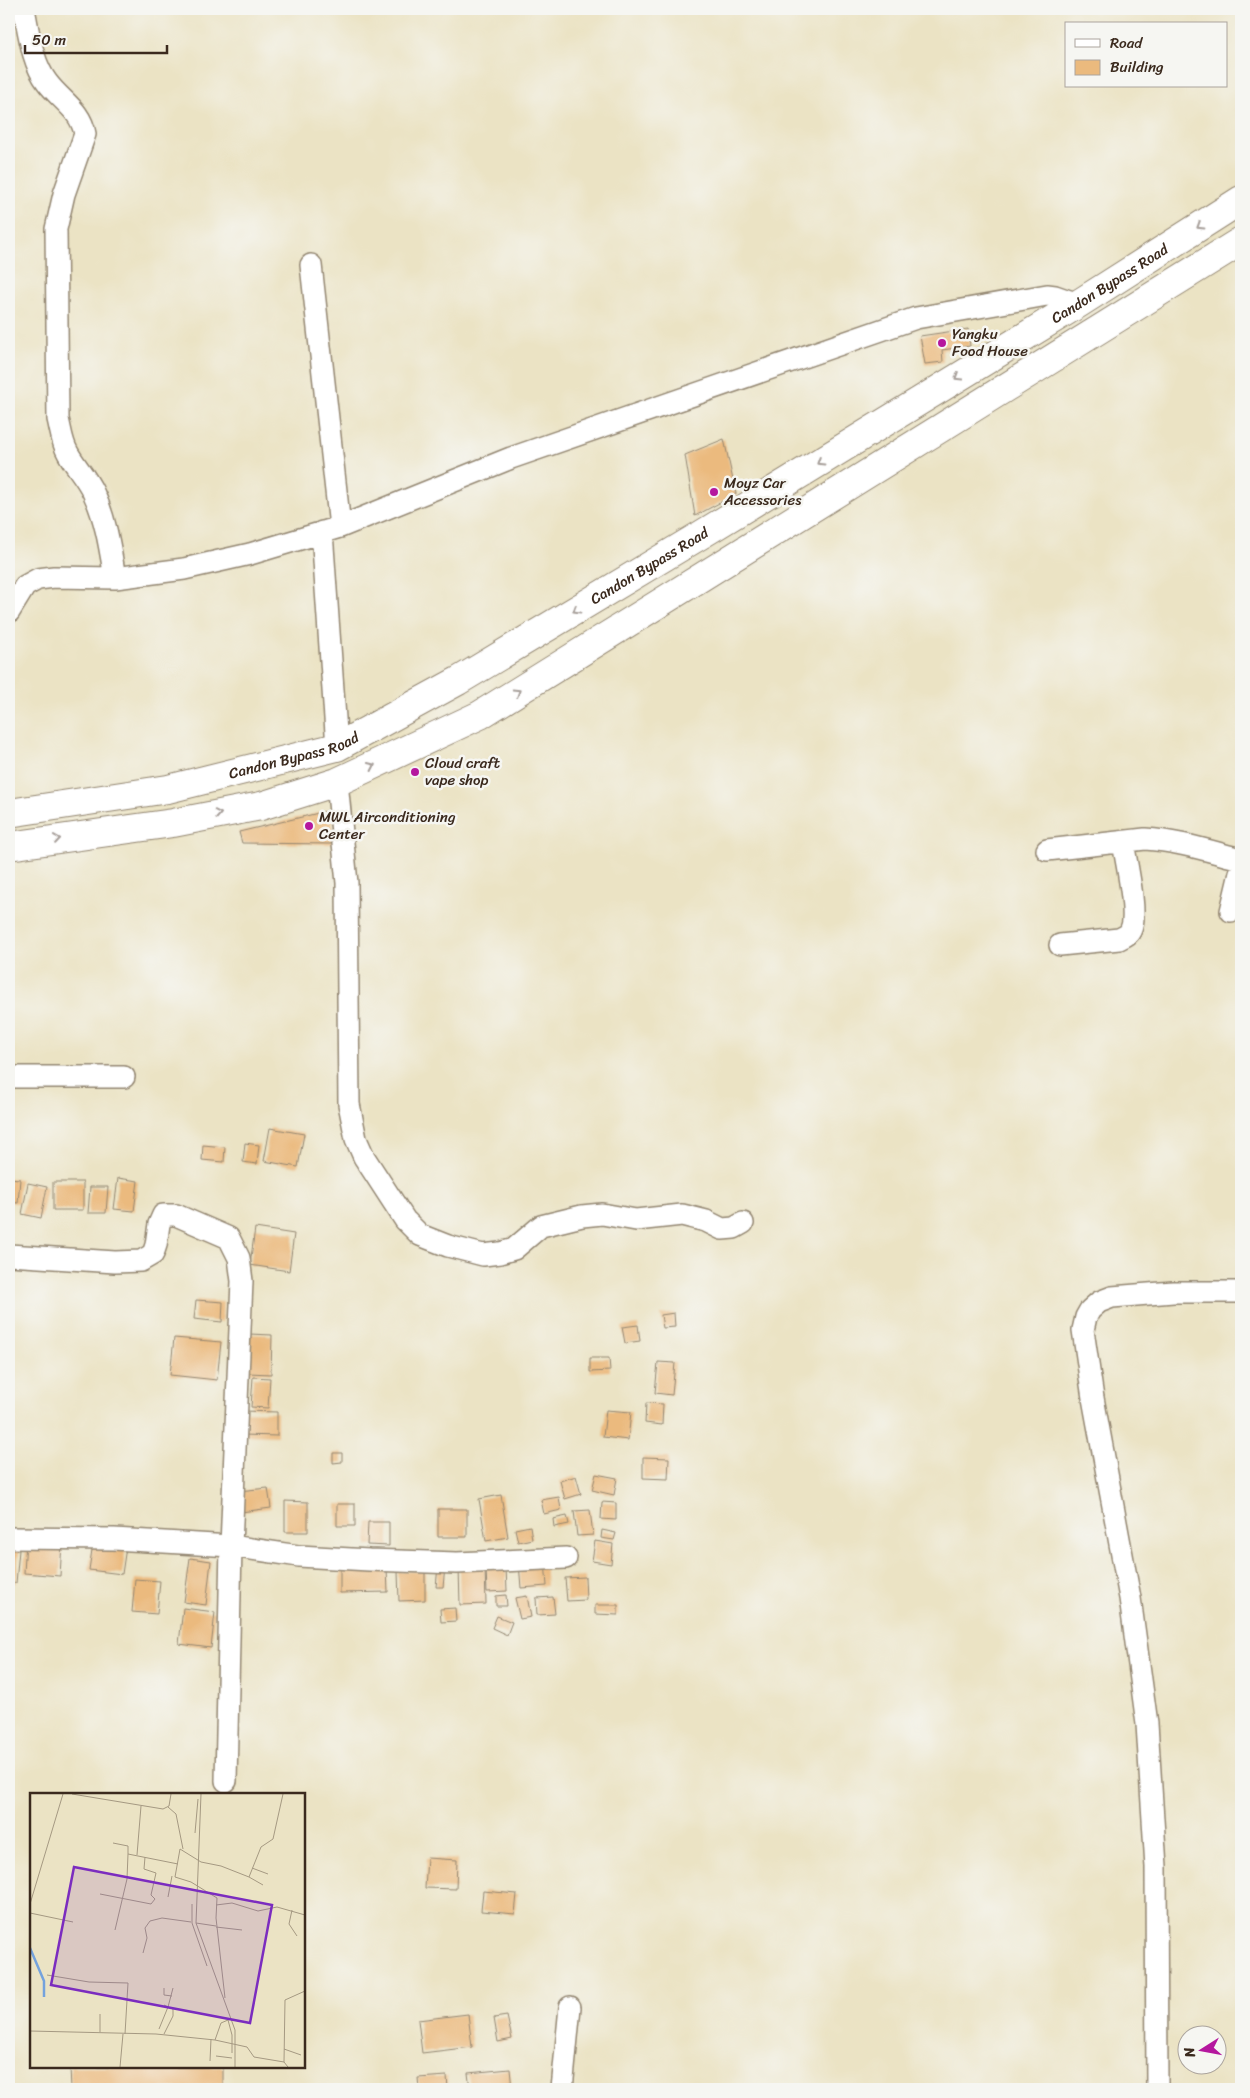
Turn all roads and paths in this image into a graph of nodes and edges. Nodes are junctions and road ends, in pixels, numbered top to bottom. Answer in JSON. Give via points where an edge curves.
{"nodes":[{"id":1,"x":24,"y":9,"type":"edge"},
{"id":2,"x":1241,"y":200,"type":"edge"},
{"id":3,"x":1241,"y":241,"type":"edge"},
{"id":4,"x":311,"y":265,"type":"dead end"},
{"id":5,"x":1078,"y":304,"type":"junction"},
{"id":6,"x":331,"y":530,"type":"junction"},
{"id":7,"x":699,"y":536,"type":"junction"},
{"id":8,"x":718,"y":566,"type":"junction"},
{"id":9,"x":115,"y":578,"type":"junction"},
{"id":10,"x":9,"y":612,"type":"edge"},
{"id":11,"x":337,"y":748,"type":"junction"},
{"id":12,"x":337,"y":782,"type":"junction"},
{"id":13,"x":9,"y":813,"type":"edge"},
{"id":14,"x":1124,"y":842,"type":"junction"},
{"id":15,"x":9,"y":846,"type":"edge"},
{"id":16,"x":1047,"y":850,"type":"dead end"},
{"id":17,"x":1241,"y":859,"type":"edge"},
{"id":18,"x":1241,"y":869,"type":"edge"},
{"id":19,"x":1231,"y":910,"type":"dead end"},
{"id":20,"x":1060,"y":945,"type":"dead end"},
{"id":21,"x":9,"y":1077,"type":"edge"},
{"id":22,"x":124,"y":1077,"type":"dead end"},
{"id":23,"x":743,"y":1223,"type":"dead end"},
{"id":24,"x":9,"y":1256,"type":"edge"},
{"id":25,"x":1241,"y":1292,"type":"edge"},
{"id":26,"x":9,"y":1538,"type":"edge"},
{"id":27,"x":231,"y":1546,"type":"junction"},
{"id":28,"x":566,"y":1558,"type":"dead end"},
{"id":29,"x":226,"y":1781,"type":"dead end"},
{"id":30,"x":570,"y":2007,"type":"dead end"},
{"id":31,"x":562,"y":2089,"type":"edge"},
{"id":32,"x":1157,"y":2089,"type":"edge"}],
"edges":[{"from":1,"to":9,"type":"street","via":[[37,65],[47,82],[76,112],[84,129],[56,229],[58,419],[68,454],[82,470],[103,518]]},
{"from":2,"to":5,"type":"highway","name":"Candon Bypass Road","one_way":true},
{"from":3,"to":8,"type":"highway"},
{"from":4,"to":6,"type":"street"},
{"from":5,"to":6,"type":"street","via":[[1047,295],[916,318],[511,458]]},
{"from":5,"to":7,"type":"highway","name":"Candon Bypass Road","one_way":true},
{"from":6,"to":9,"type":"street","via":[[184,569]]},
{"from":6,"to":11,"type":"street"},
{"from":7,"to":8,"type":"highway"},
{"from":7,"to":11,"type":"highway","name":"Candon Bypass Road","one_way":true,"via":[[458,681]]},
{"from":12,"to":8,"type":"highway","one_way":true,"via":[[480,715]]},
{"from":9,"to":10,"type":"street","via":[[38,579],[25,586]]},
{"from":11,"to":13,"type":"highway","name":"Candon Bypass Road","via":[[168,789]]},
{"from":15,"to":12,"type":"highway","one_way":true,"via":[[173,823],[261,806]]},
{"from":12,"to":23,"type":"street","via":[[347,883],[349,1104],[352,1124],[364,1158],[405,1220],[420,1235],[483,1255],[514,1249],[541,1226],[582,1216],[602,1214],[636,1220],[682,1215],[706,1220],[722,1228],[734,1228]]},
{"from":14,"to":16,"type":"street"},
{"from":14,"to":17,"type":"street","via":[[1145,839],[1172,841]]},
{"from":14,"to":20,"type":"street","via":[[1134,916],[1131,930],[1119,939]]},
{"from":18,"to":19,"type":"street"},
{"from":21,"to":22,"type":"street"},
{"from":24,"to":27,"type":"street","via":[[141,1261],[153,1254],[159,1224],[163,1215],[169,1214],[229,1238],[239,1258],[242,1281]]},
{"from":25,"to":32,"type":"street","via":[[1173,1292],[1112,1298],[1099,1302],[1090,1310],[1083,1330],[1130,1598],[1147,1724],[1156,1867]]},
{"from":26,"to":27,"type":"street","via":[[114,1539]]},
{"from":27,"to":28,"type":"street","via":[[299,1556],[379,1560],[457,1562]]},
{"from":27,"to":29,"type":"street"},
{"from":30,"to":31,"type":"street"}]}
